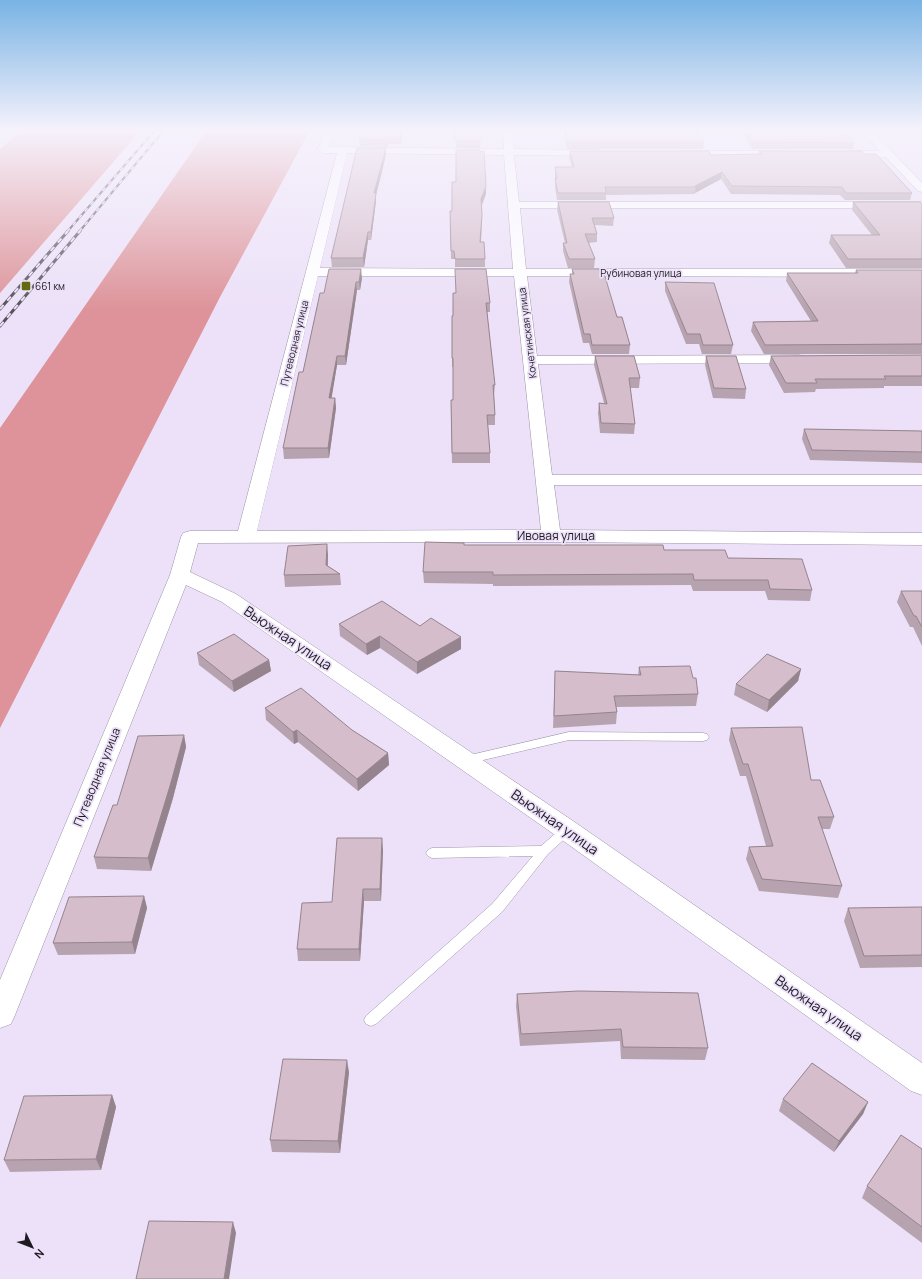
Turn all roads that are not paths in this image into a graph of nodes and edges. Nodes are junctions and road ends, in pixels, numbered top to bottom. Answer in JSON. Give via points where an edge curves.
{"nodes":[{"id":1,"x":333,"y":190,"type":"edge"},
{"id":2,"x":513,"y":190,"type":"edge"},
{"id":3,"x":514,"y":205,"type":"junction"},
{"id":4,"x":922,"y":206,"type":"edge"},
{"id":5,"x":312,"y":272,"type":"junction"},
{"id":6,"x":520,"y":272,"type":"junction"},
{"id":7,"x":922,"y":273,"type":"edge"},
{"id":8,"x":810,"y":359,"type":"edge"},
{"id":9,"x":531,"y":360,"type":"junction"},
{"id":10,"x":545,"y":480,"type":"junction"},
{"id":11,"x":922,"y":480,"type":"edge"},
{"id":12,"x":551,"y":536,"type":"junction"},
{"id":13,"x":190,"y":537,"type":"joint"},
{"id":14,"x":246,"y":537,"type":"junction"},
{"id":15,"x":922,"y":539,"type":"edge"},
{"id":16,"x":180,"y":575,"type":"junction"},
{"id":17,"x":703,"y":737,"type":"dead end"},
{"id":18,"x":466,"y":760,"type":"junction"},
{"id":19,"x":567,"y":830,"type":"junction"},
{"id":20,"x":544,"y":851,"type":"junction"},
{"id":21,"x":432,"y":853,"type":"dead end"},
{"id":22,"x":0,"y":1015,"type":"edge"},
{"id":23,"x":371,"y":1020,"type":"dead end"},
{"id":24,"x":922,"y":1081,"type":"edge"}],
"edges":[{"from":1,"to":5,"type":"street","name":"Путеводная улица"},
{"from":2,"to":3,"type":"street","name":"Кочетинская улица"},
{"from":3,"to":4,"type":"street"},
{"from":3,"to":6,"type":"street","name":"Кочетинская улица"},
{"from":5,"to":6,"type":"street","name":"Рубиновая улица"},
{"from":5,"to":14,"type":"street","name":"Путеводная улица"},
{"from":6,"to":7,"type":"street","name":"Рубиновая улица"},
{"from":6,"to":9,"type":"street","name":"Кочетинская улица"},
{"from":8,"to":9,"type":"street"},
{"from":9,"to":10,"type":"street","name":"Кочетинская улица"},
{"from":10,"to":11,"type":"street"},
{"from":10,"to":12,"type":"street","name":"Кочетинская улица"},
{"from":12,"to":14,"type":"street","name":"Ивовая улица"},
{"from":12,"to":15,"type":"street","name":"Ивовая улица"},
{"from":13,"to":14,"type":"street","name":"Ивовая улица"},
{"from":13,"to":16,"type":"street","name":"Путеводная улица"},
{"from":16,"to":18,"type":"street","name":"Вьюжная улица","via":[[229,598]]},
{"from":16,"to":22,"type":"street","name":"Путеводная улица"},
{"from":17,"to":18,"type":"lane","via":[[569,736]]},
{"from":18,"to":19,"type":"street","name":"Вьюжная улица"},
{"from":19,"to":20,"type":"lane"},
{"from":19,"to":24,"type":"street","name":"Вьюжная улица"},
{"from":20,"to":21,"type":"lane"},
{"from":20,"to":23,"type":"lane","via":[[497,908]]}]}
